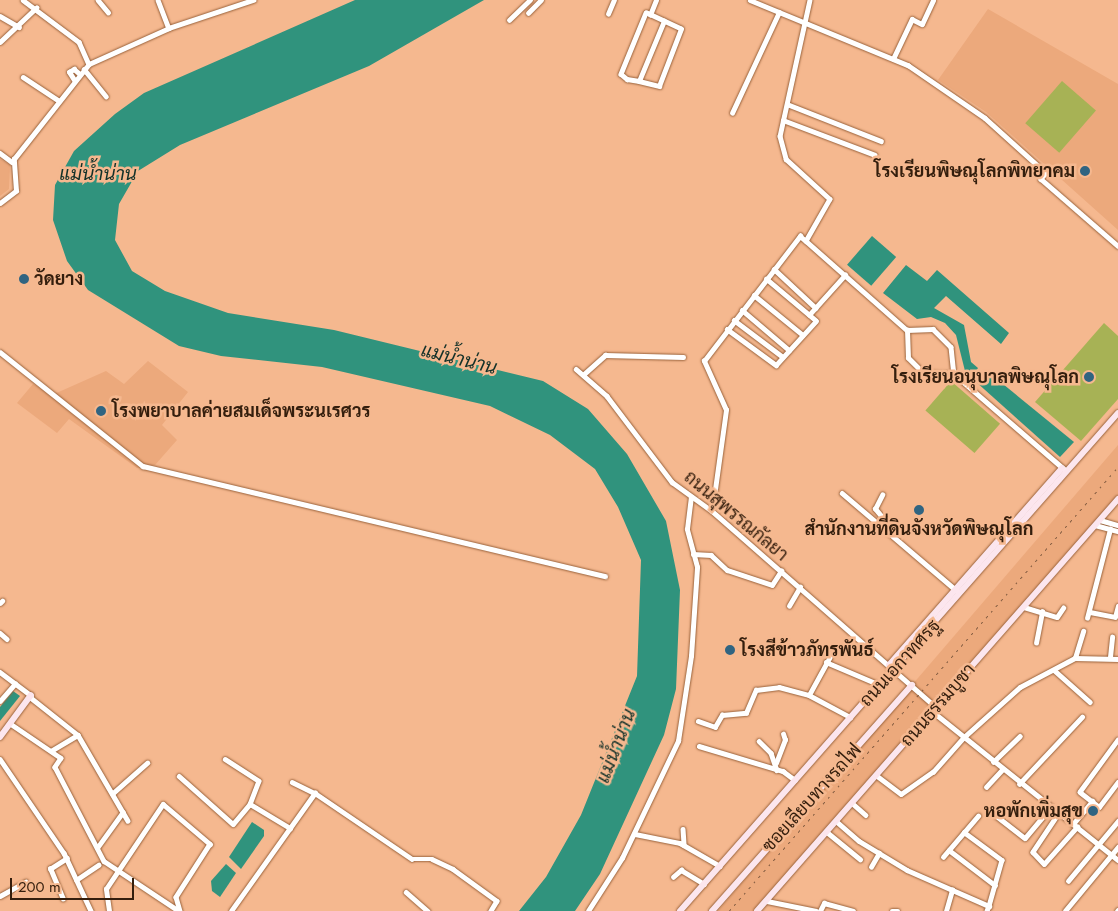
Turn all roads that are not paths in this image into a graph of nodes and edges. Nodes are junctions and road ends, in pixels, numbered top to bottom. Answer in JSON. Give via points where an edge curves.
{"nodes":[{"id":1,"x":23,"y":0,"type":"edge"},
{"id":2,"x":98,"y":0,"type":"edge"},
{"id":3,"x":158,"y":0,"type":"edge"},
{"id":4,"x":254,"y":0,"type":"edge"},
{"id":5,"x":530,"y":0,"type":"edge"},
{"id":6,"x":541,"y":0,"type":"edge"},
{"id":7,"x":614,"y":0,"type":"edge"},
{"id":8,"x":656,"y":0,"type":"edge"},
{"id":9,"x":750,"y":0,"type":"edge"},
{"id":10,"x":810,"y":0,"type":"edge"},
{"id":11,"x":933,"y":0,"type":"edge"},
{"id":12,"x":36,"y":8,"type":"junction"},
{"id":13,"x":108,"y":12,"type":"dead end"},
{"id":14,"x":779,"y":12,"type":"junction"},
{"id":15,"x":528,"y":13,"type":"dead end"},
{"id":16,"x":608,"y":14,"type":"dead end"},
{"id":17,"x":650,"y":15,"type":"junction"},
{"id":18,"x":0,"y":16,"type":"edge"},
{"id":19,"x":509,"y":20,"type":"dead end"},
{"id":20,"x":664,"y":21,"type":"junction"},
{"id":21,"x":806,"y":23,"type":"junction"},
{"id":22,"x":19,"y":28,"type":"junction"},
{"id":23,"x":169,"y":28,"type":"junction"},
{"id":24,"x":0,"y":42,"type":"edge"},
{"id":25,"x":893,"y":59,"type":"junction"},
{"id":26,"x":89,"y":64,"type":"junction"},
{"id":27,"x":84,"y":69,"type":"junction"},
{"id":28,"x":80,"y":74,"type":"junction"},
{"id":29,"x":22,"y":77,"type":"dead end"},
{"id":30,"x":74,"y":80,"type":"junction"},
{"id":31,"x":639,"y":81,"type":"junction"},
{"id":32,"x":106,"y":96,"type":"dead end"},
{"id":33,"x":58,"y":100,"type":"junction"},
{"id":34,"x":787,"y":104,"type":"junction"},
{"id":35,"x":732,"y":113,"type":"dead end"},
{"id":36,"x":783,"y":120,"type":"junction"},
{"id":37,"x":881,"y":141,"type":"dead end"},
{"id":38,"x":0,"y":153,"type":"edge"},
{"id":39,"x":875,"y":155,"type":"dead end"},
{"id":40,"x":12,"y":162,"type":"junction"},
{"id":41,"x":0,"y":203,"type":"edge"},
{"id":42,"x":806,"y":241,"type":"junction"},
{"id":43,"x":1118,"y":246,"type":"edge"},
{"id":44,"x":774,"y":269,"type":"junction"},
{"id":45,"x":845,"y":275,"type":"junction"},
{"id":46,"x":766,"y":279,"type":"junction"},
{"id":47,"x":754,"y":295,"type":"junction"},
{"id":48,"x":816,"y":308,"type":"junction"},
{"id":49,"x":742,"y":310,"type":"junction"},
{"id":50,"x":809,"y":315,"type":"junction"},
{"id":51,"x":734,"y":320,"type":"junction"},
{"id":52,"x":727,"y":329,"type":"junction"},
{"id":53,"x":907,"y":330,"type":"junction"},
{"id":54,"x":802,"y":335,"type":"junction"},
{"id":55,"x":789,"y":350,"type":"junction"},
{"id":56,"x":0,"y":352,"type":"edge"},
{"id":57,"x":683,"y":357,"type":"dead end"},
{"id":58,"x":782,"y":357,"type":"junction"},
{"id":59,"x":576,"y":369,"type":"dead end"},
{"id":60,"x":954,"y":374,"type":"junction"},
{"id":61,"x":583,"y":375,"type":"junction"},
{"id":62,"x":1118,"y":414,"type":"edge"},
{"id":63,"x":1065,"y":470,"type":"junction"},
{"id":64,"x":842,"y":493,"type":"dead end"},
{"id":65,"x":882,"y":495,"type":"dead end"},
{"id":66,"x":691,"y":497,"type":"junction"},
{"id":67,"x":1118,"y":499,"type":"edge"},
{"id":68,"x":712,"y":511,"type":"junction"},
{"id":69,"x":1098,"y":522,"type":"junction"},
{"id":70,"x":1118,"y":525,"type":"edge"},
{"id":71,"x":882,"y":527,"type":"junction"},
{"id":72,"x":1110,"y":529,"type":"junction"},
{"id":73,"x":1118,"y":531,"type":"edge"},
{"id":74,"x":693,"y":554,"type":"junction"},
{"id":75,"x":781,"y":571,"type":"junction"},
{"id":76,"x":605,"y":576,"type":"dead end"},
{"id":77,"x":800,"y":587,"type":"junction"},
{"id":78,"x":958,"y":592,"type":"junction"},
{"id":79,"x":788,"y":606,"type":"dead end"},
{"id":80,"x":1024,"y":607,"type":"junction"},
{"id":81,"x":1063,"y":608,"type":"dead end"},
{"id":82,"x":1118,"y":610,"type":"edge"},
{"id":83,"x":1042,"y":612,"type":"junction"},
{"id":84,"x":1090,"y":612,"type":"junction"},
{"id":85,"x":1088,"y":618,"type":"dead end"},
{"id":86,"x":1083,"y":631,"type":"dead end"},
{"id":87,"x":0,"y":634,"type":"edge"},
{"id":88,"x":1112,"y":637,"type":"dead end"},
{"id":89,"x":7,"y":639,"type":"dead end"},
{"id":90,"x":1036,"y":643,"type":"dead end"},
{"id":91,"x":832,"y":652,"type":"dead end"},
{"id":92,"x":1110,"y":657,"type":"junction"},
{"id":93,"x":1075,"y":658,"type":"junction"},
{"id":94,"x":1118,"y":659,"type":"edge"},
{"id":95,"x":826,"y":662,"type":"junction"},
{"id":96,"x":892,"y":667,"type":"junction"},
{"id":97,"x":1054,"y":670,"type":"junction"},
{"id":98,"x":0,"y":672,"type":"edge"},
{"id":99,"x":15,"y":684,"type":"junction"},
{"id":100,"x":880,"y":685,"type":"junction"},
{"id":101,"x":912,"y":685,"type":"junction"},
{"id":102,"x":31,"y":696,"type":"junction"},
{"id":103,"x":809,"y":696,"type":"junction"},
{"id":104,"x":0,"y":701,"type":"edge"},
{"id":105,"x":1090,"y":702,"type":"dead end"},
{"id":106,"x":934,"y":709,"type":"junction"},
{"id":107,"x":850,"y":717,"type":"junction"},
{"id":108,"x":1082,"y":717,"type":"dead end"},
{"id":109,"x":698,"y":721,"type":"dead end"},
{"id":110,"x":11,"y":724,"type":"junction"},
{"id":111,"x":783,"y":734,"type":"dead end"},
{"id":112,"x":78,"y":735,"type":"junction"},
{"id":113,"x":1020,"y":736,"type":"dead end"},
{"id":114,"x":0,"y":737,"type":"edge"},
{"id":115,"x":963,"y":738,"type":"junction"},
{"id":116,"x":1118,"y":740,"type":"edge"},
{"id":117,"x":759,"y":741,"type":"dead end"},
{"id":118,"x":699,"y":746,"type":"dead end"},
{"id":119,"x":1116,"y":748,"type":"edge"},
{"id":120,"x":52,"y":751,"type":"junction"},
{"id":121,"x":0,"y":759,"type":"edge"},
{"id":122,"x":225,"y":759,"type":"dead end"},
{"id":123,"x":993,"y":762,"type":"junction"},
{"id":124,"x":147,"y":763,"type":"dead end"},
{"id":125,"x":776,"y":763,"type":"junction"},
{"id":126,"x":777,"y":770,"type":"junction"},
{"id":127,"x":1002,"y":770,"type":"junction"},
{"id":128,"x":876,"y":775,"type":"junction"},
{"id":129,"x":179,"y":776,"type":"dead end"},
{"id":130,"x":794,"y":780,"type":"junction"},
{"id":131,"x":292,"y":782,"type":"dead end"},
{"id":132,"x":1118,"y":782,"type":"edge"},
{"id":133,"x":1019,"y":784,"type":"junction"},
{"id":134,"x":986,"y":787,"type":"dead end"},
{"id":135,"x":314,"y":793,"type":"junction"},
{"id":136,"x":112,"y":794,"type":"junction"},
{"id":137,"x":1092,"y":802,"type":"junction"},
{"id":138,"x":852,"y":803,"type":"junction"},
{"id":139,"x":250,"y":804,"type":"junction"},
{"id":140,"x":1051,"y":807,"type":"junction"},
{"id":141,"x":123,"y":812,"type":"junction"},
{"id":142,"x":1059,"y":813,"type":"junction"},
{"id":143,"x":994,"y":814,"type":"dead end"},
{"id":144,"x":866,"y":815,"type":"dead end"},
{"id":145,"x":978,"y":816,"type":"dead end"},
{"id":146,"x":128,"y":821,"type":"dead end"},
{"id":147,"x":836,"y":821,"type":"junction"},
{"id":148,"x":1118,"y":821,"type":"edge"},
{"id":149,"x":1075,"y":825,"type":"junction"},
{"id":150,"x":290,"y":828,"type":"junction"},
{"id":151,"x":684,"y":829,"type":"dead end"},
{"id":152,"x":827,"y":832,"type":"junction"},
{"id":153,"x":964,"y":832,"type":"junction"},
{"id":154,"x":635,"y":834,"type":"junction"},
{"id":155,"x":1099,"y":844,"type":"junction"},
{"id":156,"x":684,"y":845,"type":"junction"},
{"id":157,"x":97,"y":848,"type":"junction"},
{"id":158,"x":1118,"y":848,"type":"edge"},
{"id":159,"x":949,"y":850,"type":"junction"},
{"id":160,"x":879,"y":853,"type":"junction"},
{"id":161,"x":1111,"y":855,"type":"junction"},
{"id":162,"x":943,"y":857,"type":"dead end"},
{"id":163,"x":67,"y":858,"type":"junction"},
{"id":164,"x":860,"y":859,"type":"dead end"},
{"id":165,"x":1118,"y":860,"type":"edge"},
{"id":166,"x":98,"y":865,"type":"dead end"},
{"id":167,"x":720,"y":866,"type":"junction"},
{"id":168,"x":871,"y":867,"type":"dead end"},
{"id":169,"x":118,"y":870,"type":"junction"},
{"id":170,"x":673,"y":876,"type":"dead end"},
{"id":171,"x":76,"y":880,"type":"junction"},
{"id":172,"x":1068,"y":880,"type":"dead end"},
{"id":173,"x":25,"y":882,"type":"dead end"},
{"id":174,"x":704,"y":884,"type":"junction"},
{"id":175,"x":995,"y":885,"type":"junction"},
{"id":176,"x":952,"y":890,"type":"junction"},
{"id":177,"x":406,"y":892,"type":"dead end"},
{"id":178,"x":0,"y":896,"type":"edge"},
{"id":179,"x":63,"y":899,"type":"dead end"},
{"id":180,"x":766,"y":901,"type":"junction"},
{"id":181,"x":988,"y":909,"type":"edge"},
{"id":182,"x":91,"y":911,"type":"edge"},
{"id":183,"x":109,"y":911,"type":"edge"},
{"id":184,"x":180,"y":911,"type":"edge"},
{"id":185,"x":231,"y":911,"type":"edge"},
{"id":186,"x":428,"y":911,"type":"edge"},
{"id":187,"x":491,"y":911,"type":"edge"},
{"id":188,"x":588,"y":911,"type":"edge"},
{"id":189,"x":680,"y":911,"type":"edge"},
{"id":190,"x":712,"y":911,"type":"edge"},
{"id":191,"x":757,"y":911,"type":"edge"},
{"id":192,"x":816,"y":911,"type":"edge"},
{"id":193,"x":820,"y":911,"type":"edge"},
{"id":194,"x":853,"y":911,"type":"edge"},
{"id":195,"x":892,"y":911,"type":"edge"},
{"id":196,"x":898,"y":911,"type":"edge"},
{"id":197,"x":946,"y":911,"type":"edge"},
{"id":198,"x":1065,"y":911,"type":"edge"}],
"edges":[{"from":1,"to":12,"type":"street"},
{"from":2,"to":13,"type":"street"},
{"from":3,"to":23,"type":"street"},
{"from":4,"to":23,"type":"street"},
{"from":5,"to":19,"type":"street"},
{"from":6,"to":15,"type":"street"},
{"from":7,"to":16,"type":"street"},
{"from":8,"to":17,"type":"street"},
{"from":9,"to":14,"type":"street"},
{"from":10,"to":21,"type":"street"},
{"from":11,"to":25,"type":"street","via":[[922,24],[912,19]]},
{"from":12,"to":22,"type":"street"},
{"from":12,"to":26,"type":"street","via":[[78,42]]},
{"from":14,"to":21,"type":"street"},
{"from":14,"to":35,"type":"street"},
{"from":17,"to":20,"type":"street"},
{"from":17,"to":31,"type":"street","via":[[646,13],[621,74]]},
{"from":18,"to":22,"type":"street"},
{"from":20,"to":31,"type":"street"},
{"from":20,"to":31,"type":"street","via":[[681,29],[659,85]]},
{"from":21,"to":25,"type":"street"},
{"from":21,"to":34,"type":"street"},
{"from":22,"to":24,"type":"street"},
{"from":23,"to":26,"type":"street"},
{"from":25,"to":43,"type":"street","via":[[984,118],[1046,173],[1040,180]]},
{"from":26,"to":27,"type":"street"},
{"from":27,"to":28,"type":"street"},
{"from":27,"to":32,"type":"street"},
{"from":28,"to":30,"type":"street"},
{"from":28,"to":30,"type":"street","via":[[74,69],[69,72]]},
{"from":29,"to":33,"type":"street"},
{"from":30,"to":33,"type":"street"},
{"from":33,"to":40,"type":"street"},
{"from":34,"to":36,"type":"street"},
{"from":34,"to":37,"type":"street"},
{"from":36,"to":39,"type":"street"},
{"from":36,"to":42,"type":"street","via":[[780,150],[830,200]]},
{"from":38,"to":40,"type":"street"},
{"from":40,"to":41,"type":"street","via":[[16,192]]},
{"from":42,"to":44,"type":"street","via":[[800,236]]},
{"from":42,"to":45,"type":"street"},
{"from":44,"to":46,"type":"street"},
{"from":44,"to":48,"type":"street"},
{"from":45,"to":48,"type":"street"},
{"from":45,"to":53,"type":"street"},
{"from":46,"to":47,"type":"street"},
{"from":46,"to":50,"type":"street"},
{"from":47,"to":49,"type":"street"},
{"from":47,"to":54,"type":"street"},
{"from":48,"to":50,"type":"street"},
{"from":49,"to":51,"type":"street"},
{"from":49,"to":55,"type":"street"},
{"from":50,"to":54,"type":"street","via":[[816,321]]},
{"from":51,"to":52,"type":"street"},
{"from":51,"to":58,"type":"street"},
{"from":52,"to":58,"type":"street","via":[[776,365]]},
{"from":52,"to":68,"type":"street","via":[[704,361],[726,410]]},
{"from":53,"to":60,"type":"street","via":[[927,328],[944,336],[954,355]]},
{"from":53,"to":60,"type":"street","via":[[905,348],[916,368],[929,375]]},
{"from":54,"to":55,"type":"street"},
{"from":55,"to":58,"type":"street"},
{"from":56,"to":76,"type":"street","via":[[142,466]]},
{"from":57,"to":61,"type":"street","via":[[605,355]]},
{"from":59,"to":61,"type":"street","name":"ถนนสุพรรณกัลยา"},
{"from":60,"to":63,"type":"street"},
{"from":61,"to":66,"type":"street","name":"ถนนสุพรรณกัลยา","via":[[608,396],[672,482]]},
{"from":62,"to":63,"type":"main road"},
{"from":63,"to":78,"type":"main road","name":"ถนนเอกาทศรฐ"},
{"from":64,"to":71,"type":"street"},
{"from":65,"to":71,"type":"street","via":[[875,509],[886,522]]},
{"from":66,"to":68,"type":"street","name":"ถนนสุพรรณกัลยา"},
{"from":66,"to":74,"type":"street","via":[[687,529]]},
{"from":67,"to":69,"type":"main road","name":"ถนนธรรมบูชา"},
{"from":68,"to":75,"type":"street","name":"ถนนสุพรรณกัลยา"},
{"from":69,"to":70,"type":"street"},
{"from":69,"to":72,"type":"street"},
{"from":69,"to":80,"type":"main road","name":"ถนนธรรมบูชา"},
{"from":71,"to":78,"type":"street"},
{"from":72,"to":73,"type":"street"},
{"from":72,"to":84,"type":"street"},
{"from":74,"to":75,"type":"street","via":[[711,555],[727,570],[772,585]]},
{"from":74,"to":154,"type":"street","via":[[697,567],[691,656],[678,741]]},
{"from":75,"to":77,"type":"street","name":"ถนนสุพรรณกัลยา"},
{"from":77,"to":79,"type":"street"},
{"from":77,"to":96,"type":"street","name":"ถนนสุพรรณกัลยา"},
{"from":78,"to":96,"type":"main road","name":"ถนนเอกาทศรฐ"},
{"from":80,"to":83,"type":"street"},
{"from":80,"to":106,"type":"main road","name":"ถนนธรรมบูชา"},
{"from":81,"to":83,"type":"street","via":[[1058,616]]},
{"from":82,"to":84,"type":"street","via":[[1116,617]]},
{"from":83,"to":90,"type":"street"},
{"from":84,"to":85,"type":"street"},
{"from":86,"to":93,"type":"street"},
{"from":87,"to":89,"type":"street"},
{"from":88,"to":92,"type":"street"},
{"from":91,"to":95,"type":"street"},
{"from":92,"to":93,"type":"street"},
{"from":92,"to":94,"type":"street"},
{"from":93,"to":97,"type":"street"},
{"from":95,"to":100,"type":"street"},
{"from":95,"to":103,"type":"street"},
{"from":96,"to":100,"type":"main road","name":"ถนนเอกาทศรฐ"},
{"from":96,"to":101,"type":"street","name":"ถนนสุพรรณกัลยา"},
{"from":97,"to":105,"type":"street"},
{"from":97,"to":115,"type":"street","via":[[1005,698]]},
{"from":98,"to":99,"type":"street"},
{"from":99,"to":102,"type":"street"},
{"from":99,"to":104,"type":"street"},
{"from":100,"to":107,"type":"main road","name":"ถนนเอกาทศรฐ"},
{"from":101,"to":106,"type":"street","name":"ถนนสุพรรณกัลยา"},
{"from":101,"to":190,"type":"main road","name":"ซอยเลียบทางรถไฟ"},
{"from":102,"to":110,"type":"main road"},
{"from":102,"to":112,"type":"street"},
{"from":103,"to":107,"type":"street"},
{"from":103,"to":109,"type":"street","via":[[779,687],[760,688],[746,713],[722,715],[715,727]]},
{"from":106,"to":115,"type":"street","name":"ถนนสุพรรณกัลยา"},
{"from":106,"to":128,"type":"main road","name":"ถนนธรรมบูชา"},
{"from":107,"to":130,"type":"main road","name":"ถนนเอกาทศรฐ"},
{"from":108,"to":133,"type":"street"},
{"from":110,"to":114,"type":"main road"},
{"from":110,"to":120,"type":"street"},
{"from":111,"to":125,"type":"street","via":[[785,740]]},
{"from":112,"to":120,"type":"street"},
{"from":112,"to":136,"type":"street"},
{"from":113,"to":123,"type":"street"},
{"from":115,"to":123,"type":"street","name":"ถนนสุพรรณกัลยา"},
{"from":115,"to":128,"type":"street","via":[[933,772],[901,794]]},
{"from":116,"to":119,"type":"street"},
{"from":117,"to":125,"type":"street"},
{"from":118,"to":126,"type":"street"},
{"from":119,"to":137,"type":"street","via":[[1080,792]]},
{"from":120,"to":157,"type":"street","via":[[62,758],[54,767]]},
{"from":121,"to":163,"type":"street"},
{"from":122,"to":139,"type":"street","via":[[259,781]]},
{"from":123,"to":127,"type":"street","name":"ถนนสุพรรณกัลยา"},
{"from":124,"to":136,"type":"street"},
{"from":125,"to":126,"type":"street"},
{"from":126,"to":130,"type":"street"},
{"from":127,"to":133,"type":"street","name":"ถนนสุพรรณกัลยา"},
{"from":127,"to":134,"type":"street"},
{"from":128,"to":138,"type":"main road","name":"ถนนธรรมบูชา"},
{"from":129,"to":139,"type":"street","via":[[233,824]]},
{"from":130,"to":167,"type":"main road","name":"ถนนเอกาทศรฐ"},
{"from":131,"to":135,"type":"street"},
{"from":132,"to":137,"type":"street","via":[[1099,807]]},
{"from":133,"to":140,"type":"street","name":"ถนนสุพรรณกัลยา"},
{"from":135,"to":150,"type":"street"},
{"from":135,"to":187,"type":"street","via":[[412,859],[432,859],[453,869],[497,901]]},
{"from":136,"to":141,"type":"street"},
{"from":137,"to":149,"type":"street"},
{"from":138,"to":144,"type":"street"},
{"from":138,"to":147,"type":"main road","name":"ถนนธรรมบูชา"},
{"from":139,"to":150,"type":"street"},
{"from":140,"to":142,"type":"street","name":"ถนนสุพรรณกัลยา"},
{"from":140,"to":143,"type":"street","via":[[1025,838]]},
{"from":141,"to":146,"type":"street"},
{"from":141,"to":157,"type":"street"},
{"from":142,"to":149,"type":"street","name":"ถนนสุพรรณกัลยา"},
{"from":142,"to":149,"type":"street","via":[[1033,852],[1044,864]]},
{"from":145,"to":153,"type":"street"},
{"from":147,"to":152,"type":"main road","name":"ถนนธรรมบูชา"},
{"from":147,"to":160,"type":"street"},
{"from":148,"to":155,"type":"street"},
{"from":149,"to":155,"type":"street","name":"ถนนสุพรรณกัลยา"},
{"from":150,"to":185,"type":"street"},
{"from":151,"to":156,"type":"street"},
{"from":152,"to":164,"type":"street"},
{"from":152,"to":180,"type":"main road","name":"ถนนธรรมบูชา"},
{"from":153,"to":159,"type":"street"},
{"from":153,"to":175,"type":"street","via":[[1002,860]]},
{"from":154,"to":156,"type":"street"},
{"from":154,"to":188,"type":"street"},
{"from":155,"to":161,"type":"street","name":"ถนนสุพรรณกัลยา"},
{"from":155,"to":172,"type":"street"},
{"from":156,"to":167,"type":"street"},
{"from":157,"to":169,"type":"street","via":[[104,862]]},
{"from":158,"to":161,"type":"street"},
{"from":159,"to":162,"type":"street"},
{"from":159,"to":175,"type":"street"},
{"from":160,"to":168,"type":"street"},
{"from":160,"to":176,"type":"street"},
{"from":161,"to":165,"type":"street","name":"ถนนสุพรรณกัลยา"},
{"from":161,"to":198,"type":"street"},
{"from":163,"to":171,"type":"street"},
{"from":163,"to":179,"type":"street","via":[[50,869]]},
{"from":166,"to":171,"type":"street"},
{"from":167,"to":174,"type":"main road","name":"ถนนเอกาทศรฐ"},
{"from":169,"to":183,"type":"street","via":[[104,896]]},
{"from":169,"to":184,"type":"street"},
{"from":169,"to":184,"type":"street","via":[[159,808],[169,804],[210,844],[176,897]]},
{"from":170,"to":174,"type":"street","via":[[681,870]]},
{"from":171,"to":182,"type":"street"},
{"from":173,"to":178,"type":"street"},
{"from":174,"to":189,"type":"main road","name":"ถนนเอกาทศรฐ"},
{"from":175,"to":181,"type":"street"},
{"from":176,"to":181,"type":"street"},
{"from":176,"to":197,"type":"street"},
{"from":177,"to":186,"type":"street"},
{"from":180,"to":191,"type":"main road","name":"ถนนธรรมบูชา"},
{"from":180,"to":192,"type":"street"},
{"from":193,"to":194,"type":"street","via":[[824,903]]},
{"from":195,"to":196,"type":"street"}]}
